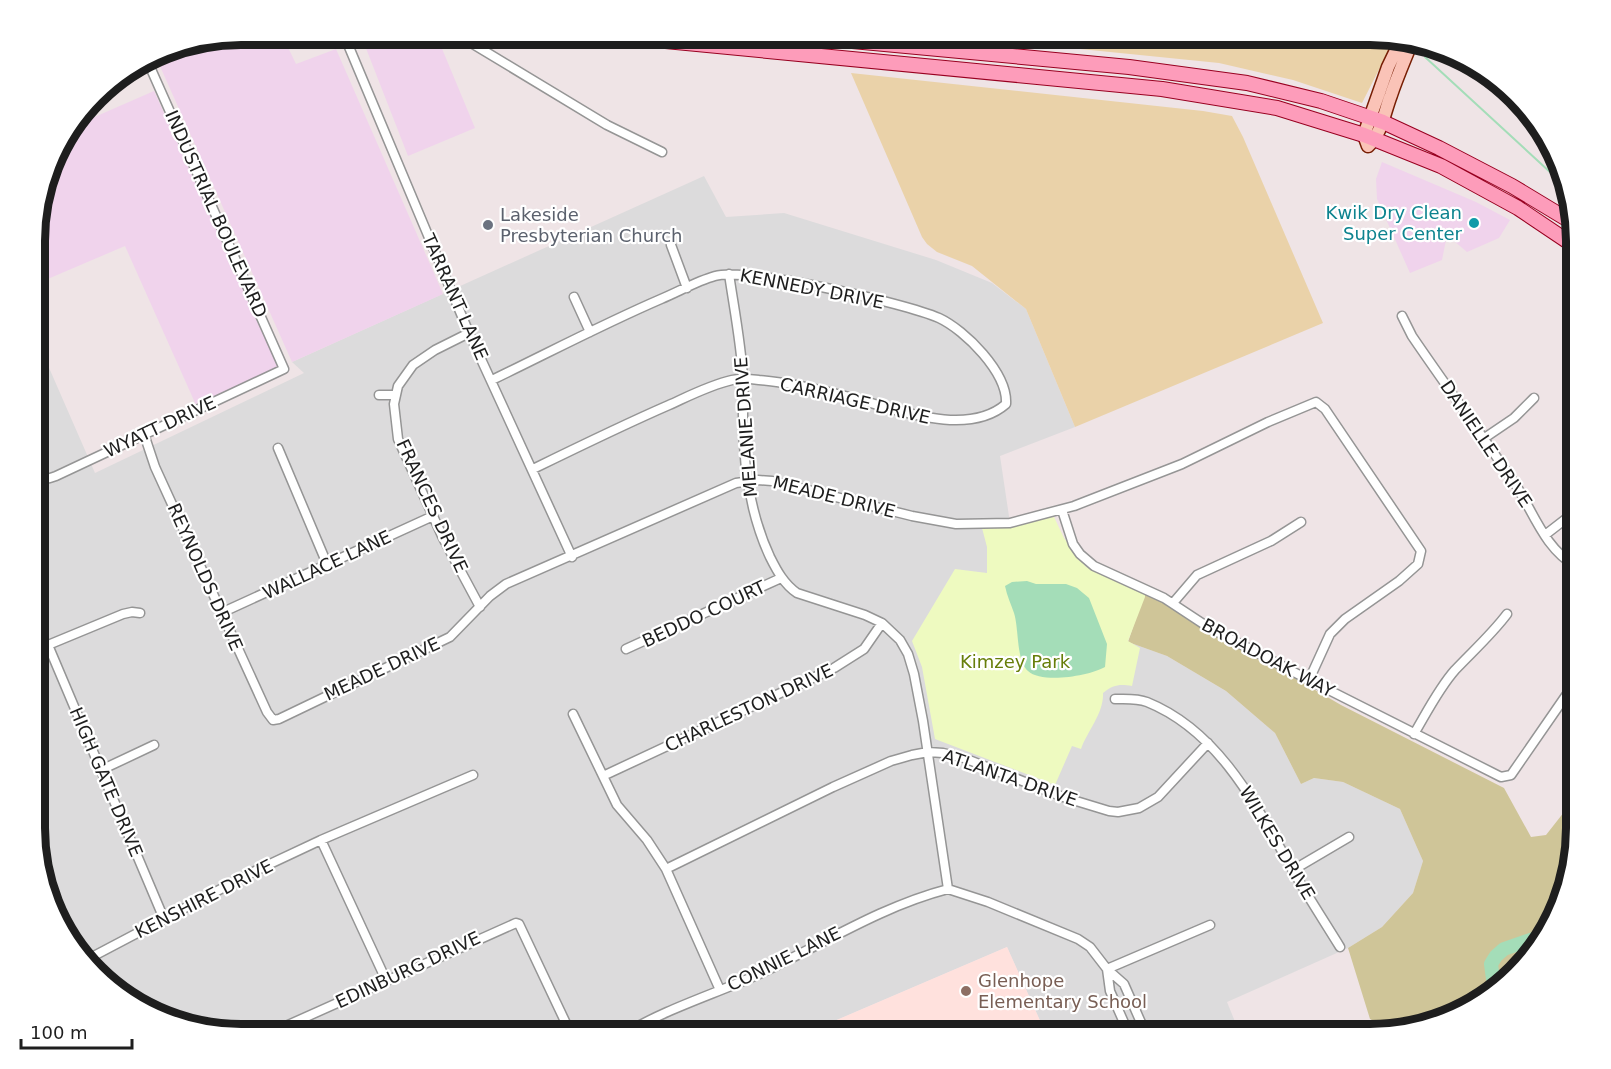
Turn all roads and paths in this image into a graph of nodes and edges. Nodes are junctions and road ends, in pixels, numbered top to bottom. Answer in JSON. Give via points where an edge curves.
{"nodes":[{"id":1,"x":349,"y":45,"type":"edge"},
{"id":2,"x":476,"y":45,"type":"edge"},
{"id":3,"x":760,"y":45,"type":"edge"},
{"id":4,"x":897,"y":45,"type":"edge"},
{"id":5,"x":1397,"y":47,"type":"edge"},
{"id":6,"x":1409,"y":50,"type":"edge"},
{"id":7,"x":1026,"y":58,"type":"junction"},
{"id":8,"x":150,"y":67,"type":"edge"},
{"id":9,"x":1024,"y":75,"type":"junction"},
{"id":10,"x":1376,"y":119,"type":"junction"},
{"id":11,"x":1369,"y":137,"type":"junction"},
{"id":12,"x":662,"y":152,"type":"dead end"},
{"id":13,"x":1564,"y":218,"type":"edge"},
{"id":14,"x":1566,"y":240,"type":"edge"},
{"id":15,"x":671,"y":245,"type":"dead end"},
{"id":16,"x":729,"y":274,"type":"junction"},
{"id":17,"x":687,"y":288,"type":"junction"},
{"id":18,"x":574,"y":297,"type":"dead end"},
{"id":19,"x":1402,"y":316,"type":"dead end"},
{"id":20,"x":590,"y":332,"type":"junction"},
{"id":21,"x":469,"y":333,"type":"junction"},
{"id":22,"x":967,"y":337,"type":"joint"},
{"id":23,"x":284,"y":369,"type":"joint"},
{"id":24,"x":744,"y":379,"type":"junction"},
{"id":25,"x":492,"y":380,"type":"junction"},
{"id":26,"x":379,"y":395,"type":"dead end"},
{"id":27,"x":396,"y":395,"type":"junction"},
{"id":28,"x":1534,"y":398,"type":"dead end"},
{"id":29,"x":144,"y":434,"type":"junction"},
{"id":30,"x":1483,"y":439,"type":"junction"},
{"id":31,"x":278,"y":448,"type":"dead end"},
{"id":32,"x":533,"y":469,"type":"junction"},
{"id":33,"x":45,"y":479,"type":"edge"},
{"id":34,"x":747,"y":481,"type":"junction"},
{"id":35,"x":1062,"y":510,"type":"junction"},
{"id":36,"x":433,"y":516,"type":"junction"},
{"id":37,"x":1566,"y":519,"type":"edge"},
{"id":38,"x":1301,"y":522,"type":"dead end"},
{"id":39,"x":1545,"y":535,"type":"junction"},
{"id":40,"x":572,"y":557,"type":"junction"},
{"id":41,"x":1566,"y":560,"type":"edge"},
{"id":42,"x":327,"y":564,"type":"junction"},
{"id":43,"x":781,"y":578,"type":"junction"},
{"id":44,"x":1173,"y":603,"type":"junction"},
{"id":45,"x":480,"y":607,"type":"junction"},
{"id":46,"x":140,"y":613,"type":"dead end"},
{"id":47,"x":221,"y":613,"type":"junction"},
{"id":48,"x":1508,"y":614,"type":"dead end"},
{"id":49,"x":882,"y":623,"type":"junction"},
{"id":50,"x":48,"y":645,"type":"junction"},
{"id":51,"x":45,"y":646,"type":"edge"},
{"id":52,"x":626,"y":649,"type":"dead end"},
{"id":53,"x":1309,"y":680,"type":"junction"},
{"id":54,"x":1566,"y":695,"type":"edge"},
{"id":55,"x":1115,"y":699,"type":"dead end"},
{"id":56,"x":573,"y":714,"type":"dead end"},
{"id":57,"x":270,"y":717,"type":"joint"},
{"id":58,"x":1414,"y":734,"type":"junction"},
{"id":59,"x":1208,"y":743,"type":"junction"},
{"id":60,"x":154,"y":745,"type":"dead end"},
{"id":61,"x":928,"y":752,"type":"junction"},
{"id":62,"x":101,"y":770,"type":"junction"},
{"id":63,"x":473,"y":775,"type":"dead end"},
{"id":64,"x":603,"y":776,"type":"junction"},
{"id":65,"x":1349,"y":837,"type":"dead end"},
{"id":66,"x":321,"y":840,"type":"junction"},
{"id":67,"x":666,"y":869,"type":"junction"},
{"id":68,"x":1293,"y":870,"type":"junction"},
{"id":69,"x":948,"y":889,"type":"junction"},
{"id":70,"x":164,"y":919,"type":"junction"},
{"id":71,"x":1210,"y":925,"type":"dead end"},
{"id":72,"x":1340,"y":947,"type":"dead end"},
{"id":73,"x":93,"y":956,"type":"edge"},
{"id":74,"x":1107,"y":969,"type":"junction"},
{"id":75,"x":386,"y":980,"type":"junction"},
{"id":76,"x":720,"y":990,"type":"junction"},
{"id":77,"x":292,"y":1024,"type":"edge"},
{"id":78,"x":566,"y":1024,"type":"edge"},
{"id":79,"x":643,"y":1024,"type":"edge"},
{"id":80,"x":1125,"y":1024,"type":"edge"},
{"id":81,"x":1142,"y":1024,"type":"edge"}],
"edges":[{"from":1,"to":21,"type":"street","name":"TARRANT LANE"},
{"from":2,"to":12,"type":"street","via":[[607,125]]},
{"from":3,"to":9,"type":"main road"},
{"from":4,"to":7,"type":"main road"},
{"from":5,"to":10,"type":"main road","via":[[1388,67]]},
{"from":6,"to":10,"type":"main road","via":[[1390,97]]},
{"from":7,"to":9,"type":"main road"},
{"from":7,"to":10,"type":"main road","via":[[1221,78],[1321,101]]},
{"from":8,"to":23,"type":"street","name":"INDUSTRIAL BOULEVARD"},
{"from":9,"to":11,"type":"main road","via":[[1248,102]]},
{"from":10,"to":11,"type":"main road"},
{"from":10,"to":13,"type":"main road","via":[[1512,186]]},
{"from":11,"to":14,"type":"main road","via":[[1441,166],[1518,208]]},
{"from":15,"to":17,"type":"street"},
{"from":16,"to":17,"type":"street","name":"KENNEDY DRIVE"},
{"from":16,"to":22,"type":"street","name":"KENNEDY DRIVE","via":[[891,304],[938,318]]},
{"from":16,"to":24,"type":"street","name":"MELANIE DRIVE"},
{"from":17,"to":20,"type":"street","name":"KENNEDY DRIVE"},
{"from":18,"to":20,"type":"street"},
{"from":19,"to":30,"type":"street","name":"DANIELLE DRIVE"},
{"from":20,"to":25,"type":"street","name":"KENNEDY DRIVE"},
{"from":21,"to":25,"type":"street","name":"TARRANT LANE"},
{"from":21,"to":27,"type":"street","name":"FRANCES DRIVE","via":[[413,365]]},
{"from":22,"to":24,"type":"street","name":"CARRIAGE DRIVE","via":[[985,355],[1006,399],[1003,407],[969,420],[942,420],[850,397]]},
{"from":23,"to":29,"type":"street","name":"WYATT DRIVE"},
{"from":24,"to":32,"type":"street","name":"CARRIAGE DRIVE","via":[[707,388]]},
{"from":24,"to":34,"type":"street","name":"MELANIE DRIVE"},
{"from":25,"to":32,"type":"street","name":"TARRANT LANE"},
{"from":26,"to":27,"type":"street"},
{"from":27,"to":36,"type":"street","name":"FRANCES DRIVE","via":[[394,418],[398,439]]},
{"from":28,"to":30,"type":"street","via":[[1514,418]]},
{"from":29,"to":33,"type":"street","name":"WYATT DRIVE"},
{"from":29,"to":47,"type":"street","name":"REYNOLDS DRIVE"},
{"from":30,"to":39,"type":"street","name":"DANIELLE DRIVE"},
{"from":31,"to":42,"type":"street"},
{"from":32,"to":40,"type":"street","name":"TARRANT LANE"},
{"from":34,"to":35,"type":"street","name":"MEADE DRIVE","via":[[779,482],[956,524],[1010,524]]},
{"from":34,"to":40,"type":"street","name":"MEADE DRIVE"},
{"from":34,"to":43,"type":"street","name":"MELANIE DRIVE","via":[[762,541]]},
{"from":35,"to":44,"type":"street","name":"BROADOAK WAY","via":[[1073,544],[1094,566]]},
{"from":35,"to":53,"type":"street","name":"MEADE DRIVE","via":[[1182,464],[1316,402],[1419,547],[1420,558],[1399,581],[1353,612],[1330,634]]},
{"from":36,"to":42,"type":"street","name":"WALLACE LANE"},
{"from":36,"to":45,"type":"street","name":"FRANCES DRIVE"},
{"from":37,"to":39,"type":"street"},
{"from":38,"to":44,"type":"street","via":[[1271,541],[1197,575]]},
{"from":39,"to":41,"type":"street","name":"DANIELLE DRIVE"},
{"from":40,"to":45,"type":"street","name":"MEADE DRIVE","via":[[506,584]]},
{"from":42,"to":47,"type":"street","name":"WALLACE LANE"},
{"from":43,"to":49,"type":"street","name":"MELANIE DRIVE","via":[[797,593]]},
{"from":43,"to":52,"type":"street","name":"BEDDO COURT"},
{"from":44,"to":53,"type":"street","name":"BROADOAK WAY","via":[[1209,627]]},
{"from":45,"to":57,"type":"street","name":"MEADE DRIVE","via":[[450,637],[279,719]]},
{"from":46,"to":50,"type":"street","via":[[123,614]]},
{"from":47,"to":57,"type":"street","name":"REYNOLDS DRIVE"},
{"from":48,"to":58,"type":"street","via":[[1454,671]]},
{"from":49,"to":61,"type":"street","name":"MELANIE DRIVE","via":[[908,654]]},
{"from":49,"to":64,"type":"street","name":"CHARLESTON DRIVE","via":[[864,649],[834,668]]},
{"from":50,"to":51,"type":"street"},
{"from":50,"to":62,"type":"street","name":"HIGH GATE DRIVE"},
{"from":53,"to":58,"type":"street","name":"BROADOAK WAY"},
{"from":54,"to":58,"type":"street","name":"BROADOAK WAY","via":[[1511,774],[1503,777]]},
{"from":55,"to":59,"type":"street","name":"WILKES DRIVE","via":[[1147,702]]},
{"from":56,"to":64,"type":"street"},
{"from":59,"to":61,"type":"street","name":"ATLANTA DRIVE","via":[[1158,797],[1139,808],[1118,812],[1063,797],[964,758]]},
{"from":59,"to":68,"type":"street","name":"WILKES DRIVE","via":[[1239,779]]},
{"from":60,"to":62,"type":"street"},
{"from":61,"to":67,"type":"street","name":"ATLANTA DRIVE","via":[[891,761]]},
{"from":61,"to":69,"type":"street","name":"MELANIE DRIVE"},
{"from":62,"to":70,"type":"street","name":"HIGH GATE DRIVE"},
{"from":63,"to":66,"type":"street","name":"KENSHIRE DRIVE"},
{"from":64,"to":67,"type":"street","via":[[617,805]]},
{"from":65,"to":68,"type":"street"},
{"from":66,"to":70,"type":"street","name":"KENSHIRE DRIVE"},
{"from":66,"to":75,"type":"street"},
{"from":67,"to":76,"type":"street"},
{"from":68,"to":72,"type":"street","name":"WILKES DRIVE"},
{"from":69,"to":74,"type":"street","via":[[1078,939],[1090,947]]},
{"from":69,"to":76,"type":"street","name":"CONNIE LANE","via":[[866,920]]},
{"from":70,"to":73,"type":"street","name":"KENSHIRE DRIVE"},
{"from":71,"to":74,"type":"street"},
{"from":74,"to":80,"type":"street","via":[[1110,991]]},
{"from":74,"to":81,"type":"street","via":[[1124,984]]},
{"from":75,"to":77,"type":"street","name":"EDINBURG DRIVE"},
{"from":75,"to":78,"type":"street","name":"EDINBURG DRIVE","via":[[516,922]]},
{"from":76,"to":79,"type":"street","name":"CONNIE LANE"}]}
